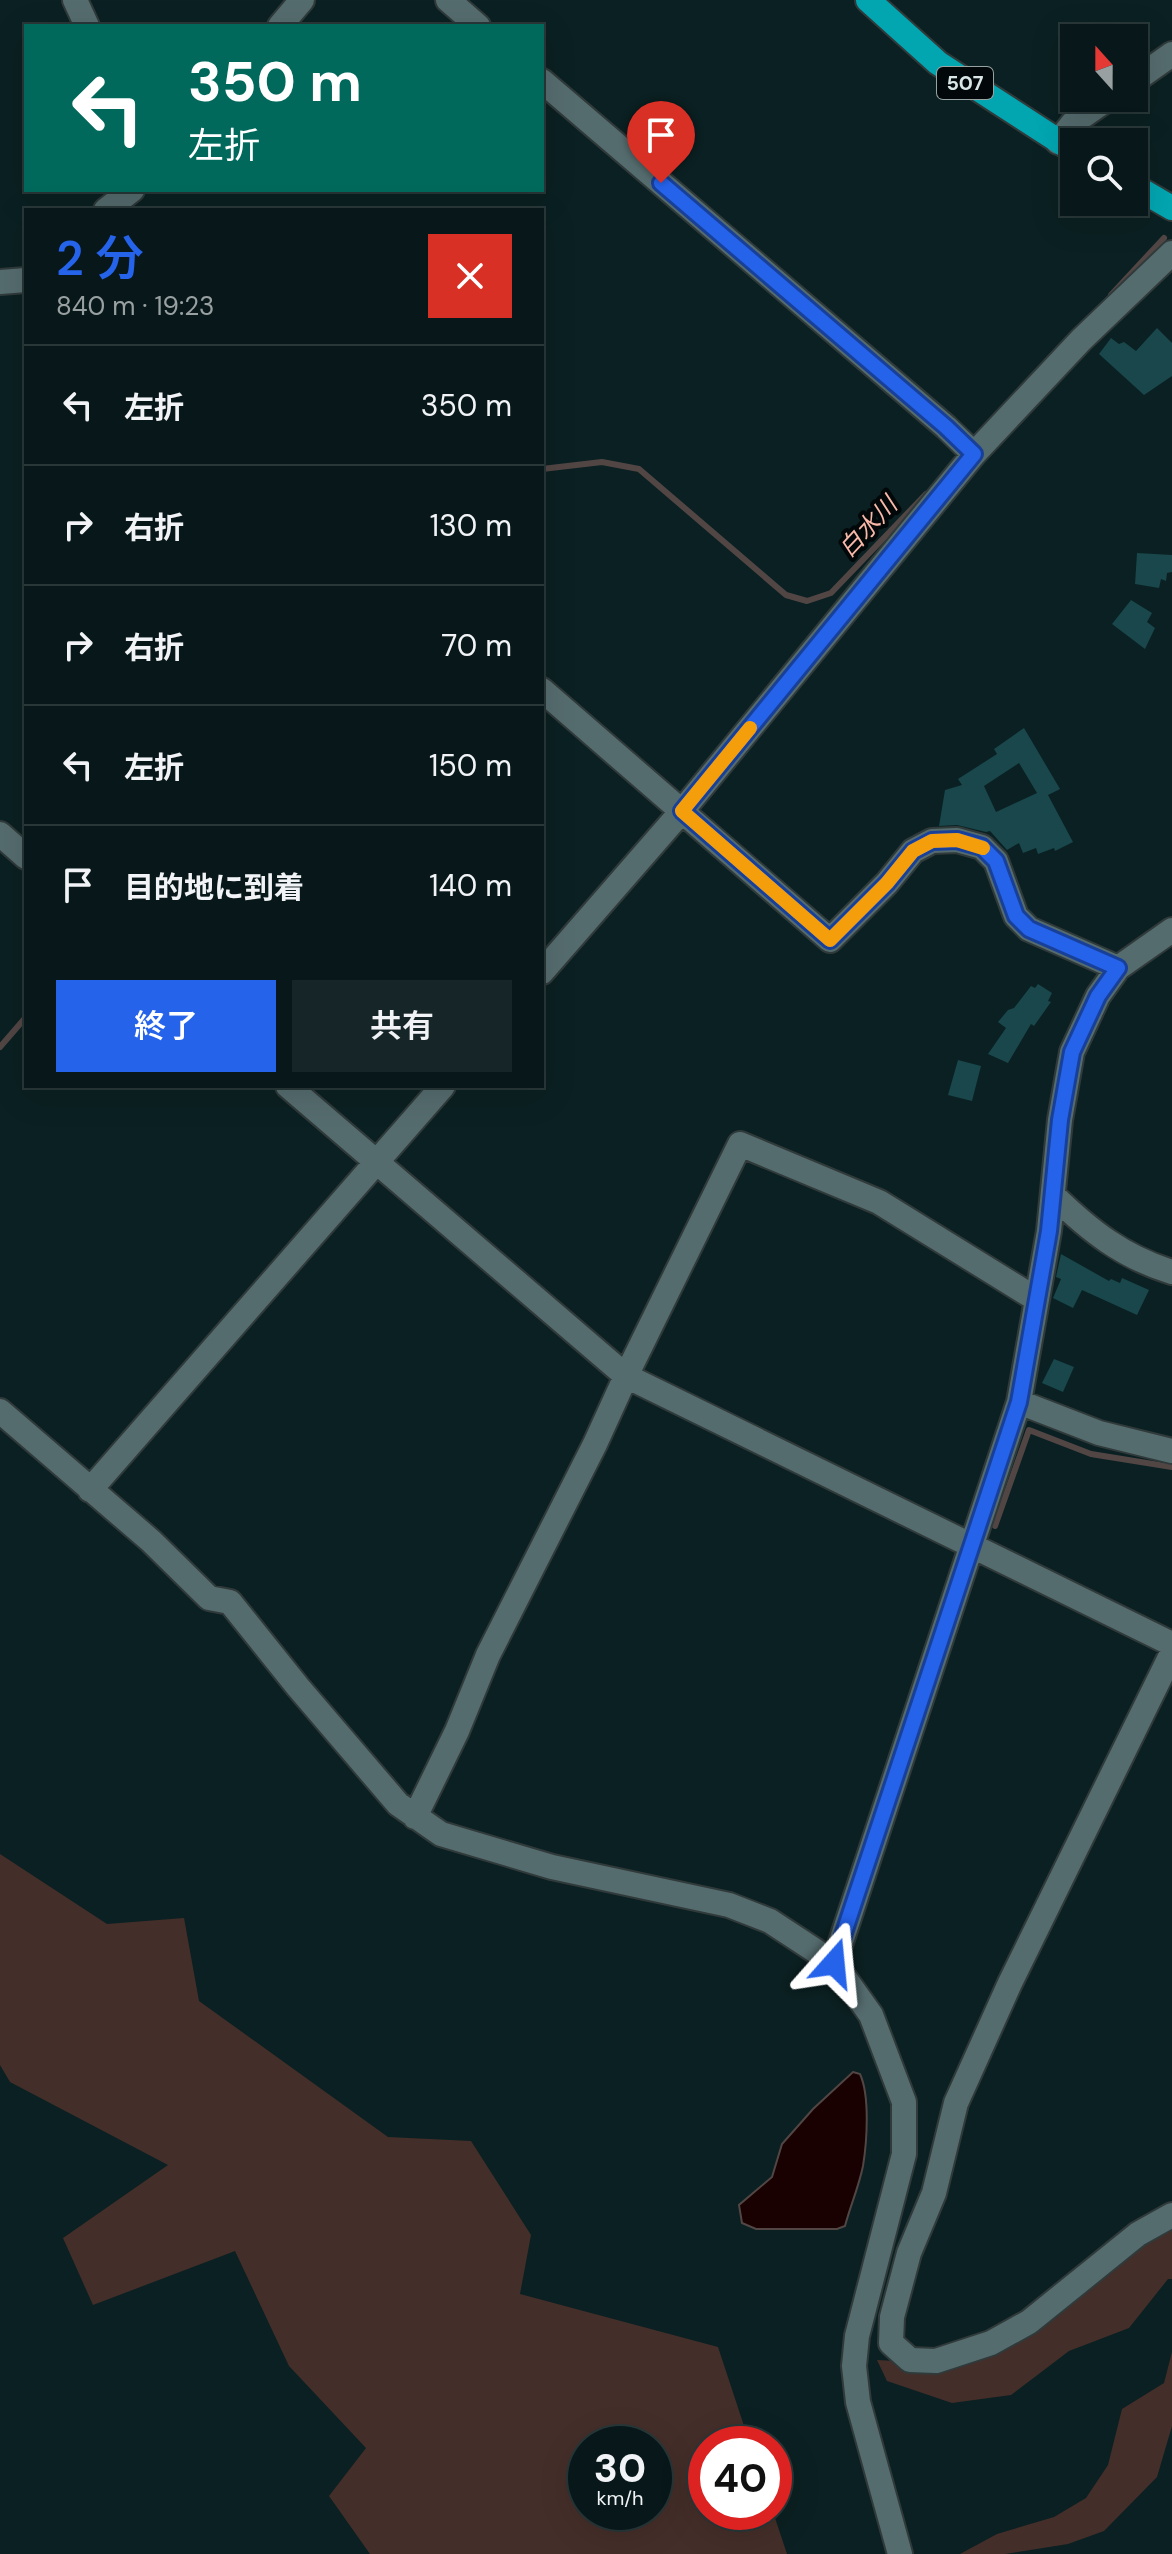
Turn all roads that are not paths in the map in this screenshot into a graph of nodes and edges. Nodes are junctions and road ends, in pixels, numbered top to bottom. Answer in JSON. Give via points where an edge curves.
{"nodes":[{"id":1,"x":75,"y":0,"type":"edge"},
{"id":2,"x":302,"y":0,"type":"edge"},
{"id":3,"x":448,"y":0,"type":"edge"},
{"id":4,"x":875,"y":3,"type":"edge"},
{"id":5,"x":86,"y":24,"type":"edge"},
{"id":6,"x":282,"y":24,"type":"edge"},
{"id":7,"x":476,"y":24,"type":"edge"},
{"id":8,"x":1172,"y":54,"type":"edge"},
{"id":9,"x":1148,"y":71,"type":"edge"},
{"id":10,"x":544,"y":83,"type":"edge"},
{"id":11,"x":1089,"y":112,"type":"edge"},
{"id":12,"x":1071,"y":128,"type":"edge"},
{"id":13,"x":1060,"y":142,"type":"edge"},
{"id":14,"x":129,"y":192,"type":"edge"},
{"id":15,"x":1148,"y":194,"type":"edge"},
{"id":16,"x":109,"y":208,"type":"edge"},
{"id":17,"x":1172,"y":208,"type":"edge"},
{"id":18,"x":1172,"y":253,"type":"edge"},
{"id":19,"x":24,"y":280,"type":"edge"},
{"id":20,"x":0,"y":282,"type":"edge"},
{"id":21,"x":974,"y":454,"type":"junction"},
{"id":22,"x":544,"y":692,"type":"edge"},
{"id":23,"x":682,"y":811,"type":"junction"},
{"id":24,"x":0,"y":834,"type":"edge"},
{"id":25,"x":24,"y":855,"type":"edge"},
{"id":26,"x":1172,"y":930,"type":"edge"},
{"id":27,"x":1118,"y":968,"type":"junction"},
{"id":28,"x":544,"y":970,"type":"edge"},
{"id":29,"x":290,"y":1088,"type":"edge"},
{"id":30,"x":441,"y":1088,"type":"edge"},
{"id":31,"x":376,"y":1162,"type":"junction"},
{"id":32,"x":1054,"y":1196,"type":"junction"},
{"id":33,"x":1172,"y":1272,"type":"edge"},
{"id":34,"x":1036,"y":1299,"type":"junction"},
{"id":35,"x":626,"y":1376,"type":"junction"},
{"id":36,"x":1019,"y":1402,"type":"junction"},
{"id":37,"x":0,"y":1411,"type":"edge"},
{"id":38,"x":1172,"y":1451,"type":"edge"},
{"id":39,"x":90,"y":1490,"type":"junction"},
{"id":40,"x":971,"y":1546,"type":"junction"},
{"id":41,"x":1172,"y":1644,"type":"edge"},
{"id":42,"x":1172,"y":1653,"type":"edge"},
{"id":43,"x":415,"y":1817,"type":"junction"},
{"id":44,"x":834,"y":1963,"type":"junction"},
{"id":45,"x":1172,"y":2215,"type":"edge"},
{"id":46,"x":900,"y":2554,"type":"edge"}],
"edges":[{"from":1,"to":5,"type":"street"},
{"from":2,"to":6,"type":"street"},
{"from":3,"to":7,"type":"street"},
{"from":4,"to":13,"type":"highway","number":"507","via":[[938,63]]},
{"from":8,"to":9,"type":"street"},
{"from":10,"to":21,"type":"street"},
{"from":11,"to":12,"type":"street"},
{"from":14,"to":16,"type":"street"},
{"from":15,"to":17,"type":"highway"},
{"from":18,"to":21,"type":"street"},
{"from":19,"to":20,"type":"street"},
{"from":21,"to":23,"type":"street"},
{"from":22,"to":23,"type":"street"},
{"from":23,"to":27,"type":"street","via":[[830,940],[913,851],[932,841],[957,840],[982,847],[996,861],[1016,916],[1029,929]]},
{"from":23,"to":28,"type":"street"},
{"from":24,"to":25,"type":"street"},
{"from":26,"to":27,"type":"street"},
{"from":27,"to":32,"type":"street","via":[[1098,996],[1072,1052]]},
{"from":29,"to":31,"type":"street"},
{"from":30,"to":31,"type":"street"},
{"from":31,"to":35,"type":"street"},
{"from":31,"to":39,"type":"street"},
{"from":32,"to":33,"type":"street","via":[[1090,1231]]},
{"from":32,"to":34,"type":"street"},
{"from":34,"to":35,"type":"street","via":[[879,1202],[740,1144]]},
{"from":34,"to":36,"type":"street"},
{"from":35,"to":40,"type":"street"},
{"from":35,"to":43,"type":"street","via":[[488,1655]]},
{"from":36,"to":38,"type":"street","via":[[1099,1433]]},
{"from":36,"to":40,"type":"street"},
{"from":37,"to":39,"type":"street"},
{"from":39,"to":43,"type":"street","via":[[209,1598],[230,1602],[398,1804]]},
{"from":40,"to":41,"type":"street"},
{"from":40,"to":44,"type":"street"},
{"from":42,"to":45,"type":"street","via":[[956,2103],[934,2193],[909,2253],[892,2317],[891,2343],[910,2360],[936,2361],[991,2343],[1029,2322],[1138,2234]]},
{"from":43,"to":44,"type":"street","via":[[441,1834],[552,1867],[729,1905],[770,1921]]},
{"from":44,"to":46,"type":"street","via":[[871,2015],[904,2102],[904,2154],[854,2366],[858,2402]]}]}
